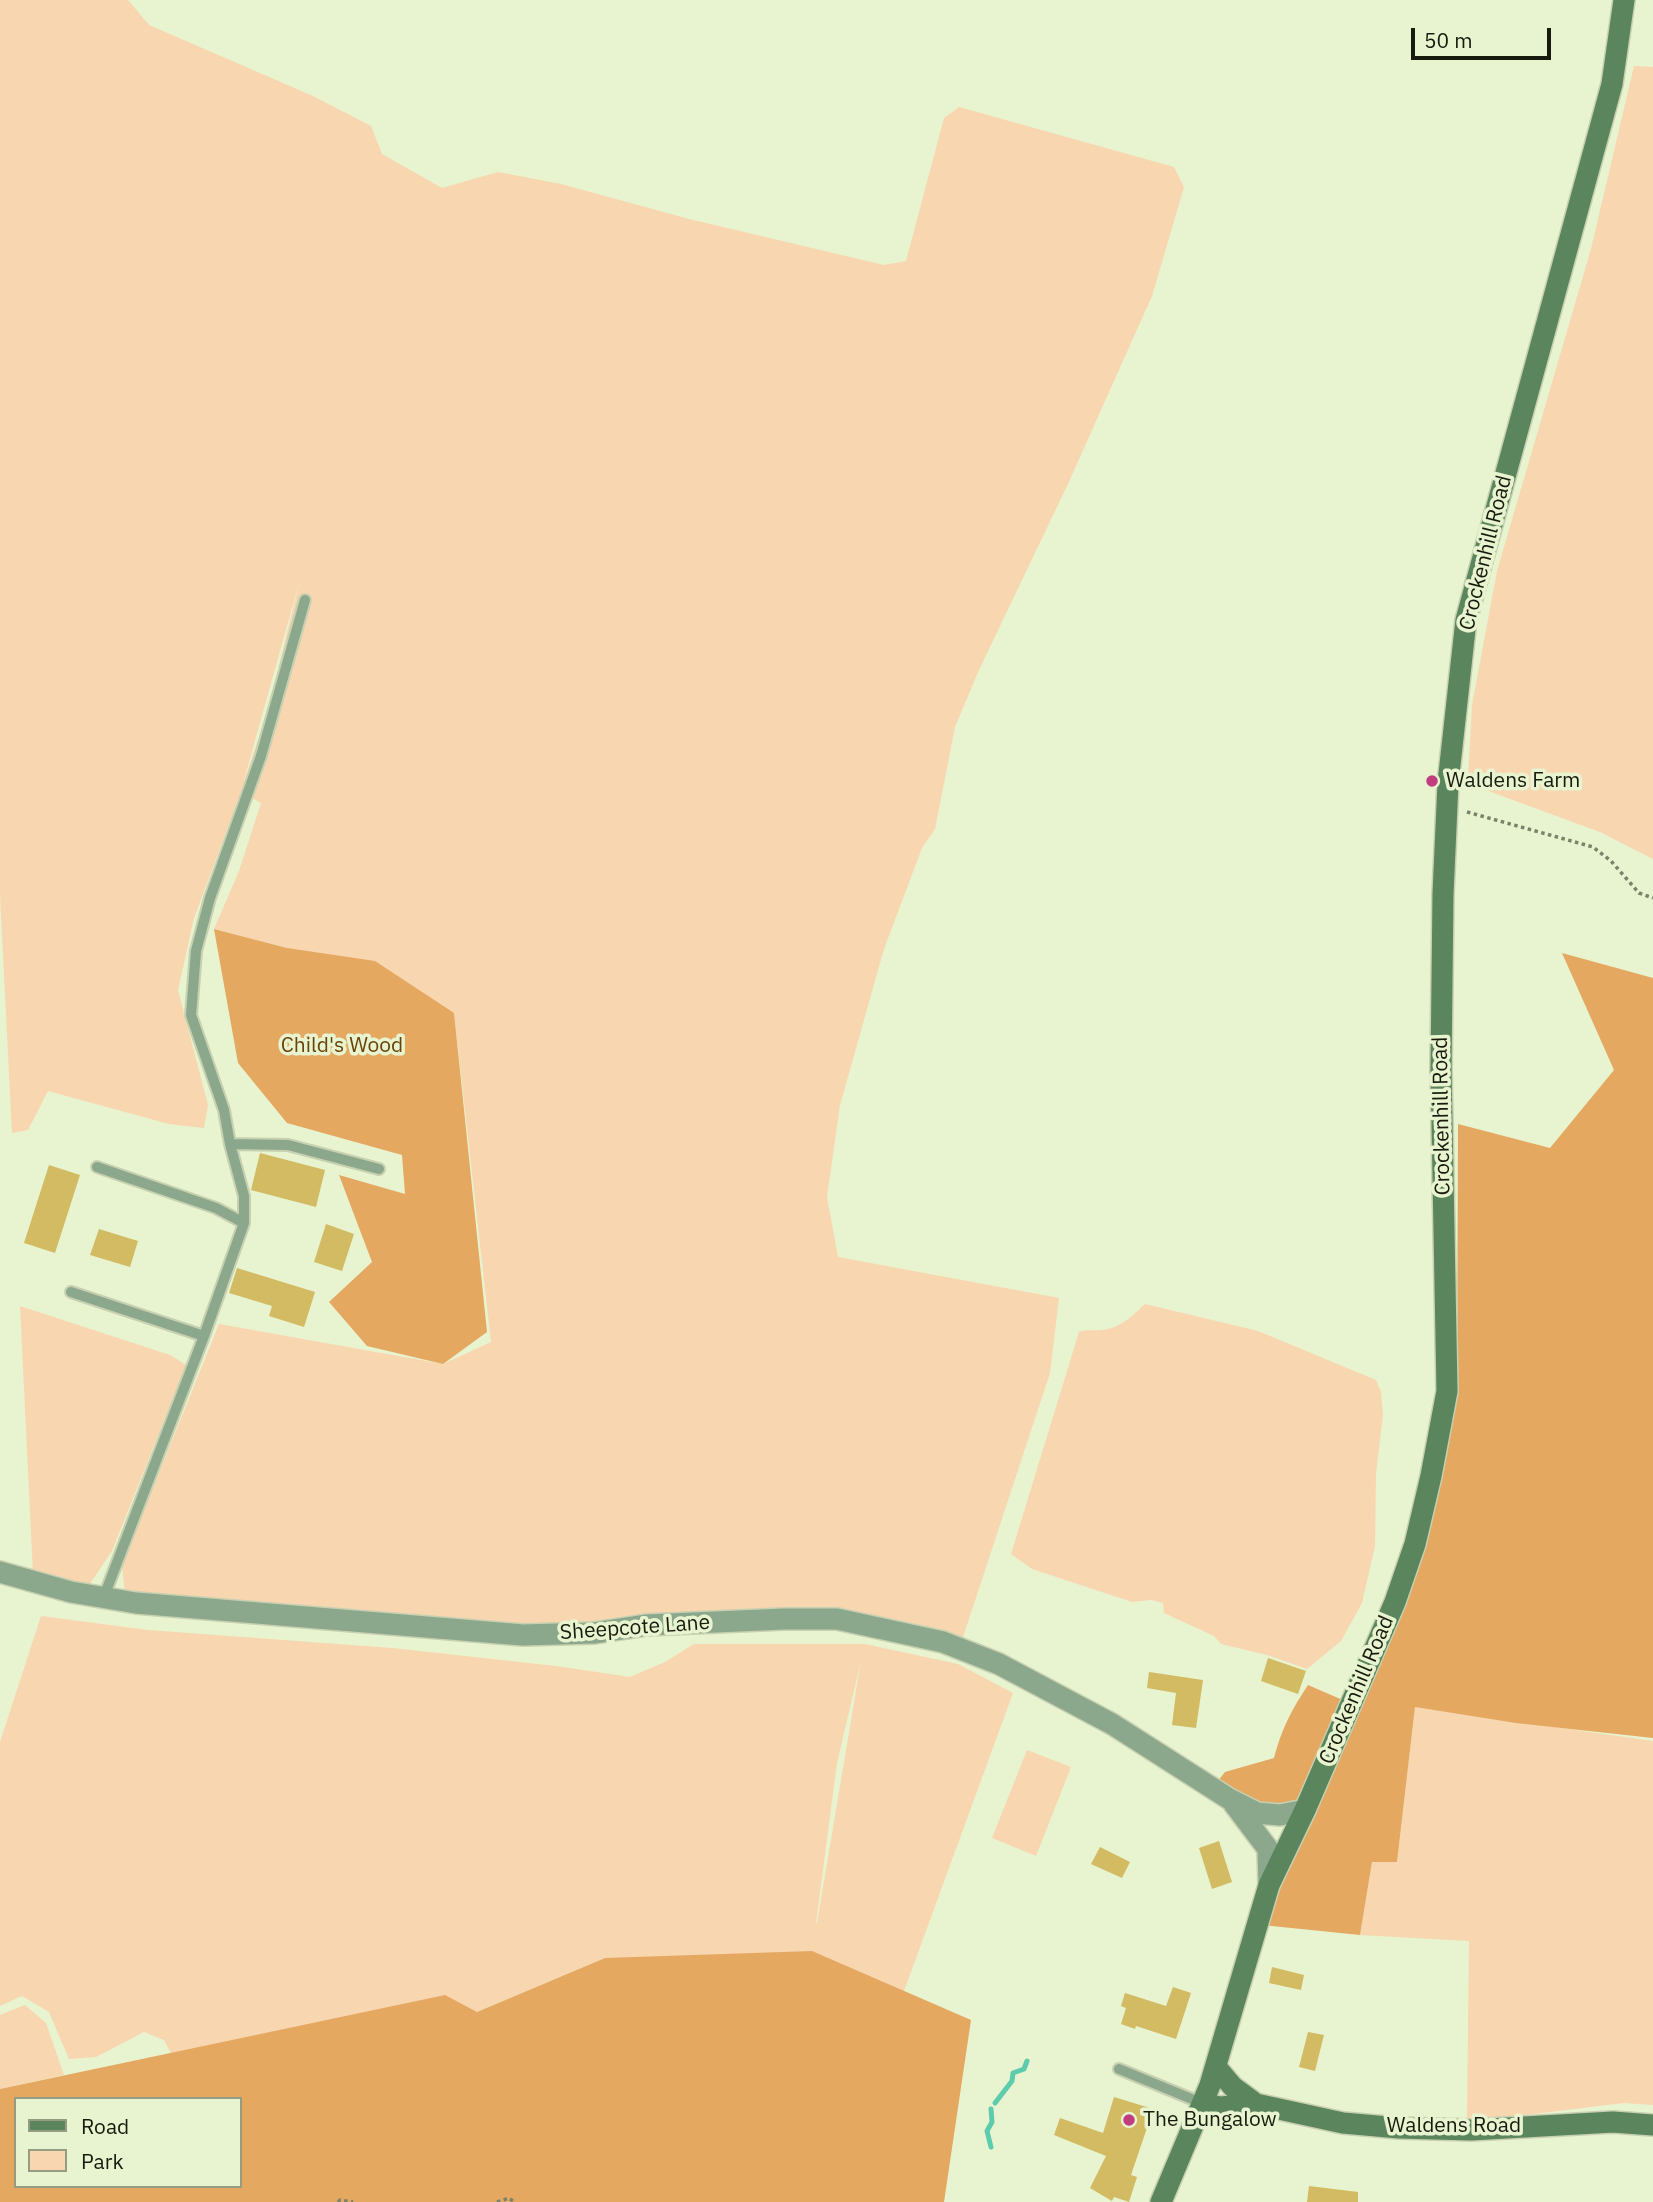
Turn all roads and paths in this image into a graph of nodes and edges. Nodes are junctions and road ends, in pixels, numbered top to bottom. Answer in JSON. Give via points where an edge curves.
{"nodes":[{"id":1,"x":1624,"y":0,"type":"edge"},
{"id":2,"x":305,"y":600,"type":"dead end"},
{"id":3,"x":1447,"y":808,"type":"junction"},
{"id":4,"x":1653,"y":898,"type":"edge"},
{"id":5,"x":230,"y":1144,"type":"junction"},
{"id":6,"x":97,"y":1167,"type":"dead end"},
{"id":7,"x":379,"y":1169,"type":"dead end"},
{"id":8,"x":244,"y":1223,"type":"junction"},
{"id":9,"x":71,"y":1292,"type":"dead end"},
{"id":10,"x":204,"y":1336,"type":"junction"},
{"id":11,"x":0,"y":1572,"type":"edge"},
{"id":12,"x":103,"y":1599,"type":"junction"},
{"id":13,"x":1231,"y":1800,"type":"junction"},
{"id":14,"x":1305,"y":1810,"type":"junction"},
{"id":15,"x":1269,"y":1885,"type":"junction"},
{"id":16,"x":1216,"y":2067,"type":"junction"},
{"id":17,"x":1119,"y":2070,"type":"dead end"},
{"id":18,"x":1204,"y":2104,"type":"junction"},
{"id":19,"x":1256,"y":2104,"type":"junction"},
{"id":20,"x":1653,"y":2125,"type":"edge"},
{"id":21,"x":338,"y":2202,"type":"edge"},
{"id":22,"x":353,"y":2202,"type":"edge"},
{"id":23,"x":497,"y":2202,"type":"edge"},
{"id":24,"x":514,"y":2202,"type":"edge"},
{"id":25,"x":1161,"y":2202,"type":"edge"}],
"edges":[{"from":1,"to":3,"type":"main road","name":"Crockenhill Road","via":[[1612,84],[1466,620]]},
{"from":2,"to":5,"type":"lane","via":[[261,756],[210,898],[197,951],[191,1014],[224,1110]]},
{"from":3,"to":4,"type":"path","via":[[1593,847],[1639,893]]},
{"from":3,"to":14,"type":"main road","name":"Crockenhill Road","via":[[1441,1069],[1447,1391],[1415,1544],[1395,1602]]},
{"from":5,"to":7,"type":"lane","via":[[288,1145]]},
{"from":5,"to":8,"type":"lane","via":[[244,1196]]},
{"from":6,"to":8,"type":"lane","via":[[216,1208]]},
{"from":8,"to":10,"type":"lane"},
{"from":9,"to":10,"type":"lane"},
{"from":10,"to":12,"type":"lane"},
{"from":11,"to":12,"type":"street","name":"Sheepcote Lane"},
{"from":12,"to":13,"type":"street","name":"Sheepcote Lane","via":[[523,1635],[594,1633],[647,1625],[837,1619],[943,1642],[999,1664],[1112,1724]]},
{"from":13,"to":14,"type":"street","name":"Sheepcote Lane","via":[[1257,1813]]},
{"from":13,"to":15,"type":"street","name":"Sheepcote Lane","via":[[1268,1849]]},
{"from":14,"to":15,"type":"main road","name":"Crockenhill Road"},
{"from":15,"to":16,"type":"main road","name":"Crockenhill Road"},
{"from":16,"to":18,"type":"main road","name":"Crockenhill Road"},
{"from":16,"to":19,"type":"main road","name":"Waldens Road"},
{"from":17,"to":18,"type":"lane"},
{"from":18,"to":19,"type":"main road","name":"Waldens Road"},
{"from":18,"to":25,"type":"main road","name":"Crockenhill Road"},
{"from":19,"to":20,"type":"main road","name":"Waldens Road","via":[[1343,2123],[1399,2128]]},
{"from":21,"to":22,"type":"path"},
{"from":23,"to":24,"type":"path","via":[[509,2198]]}]}
